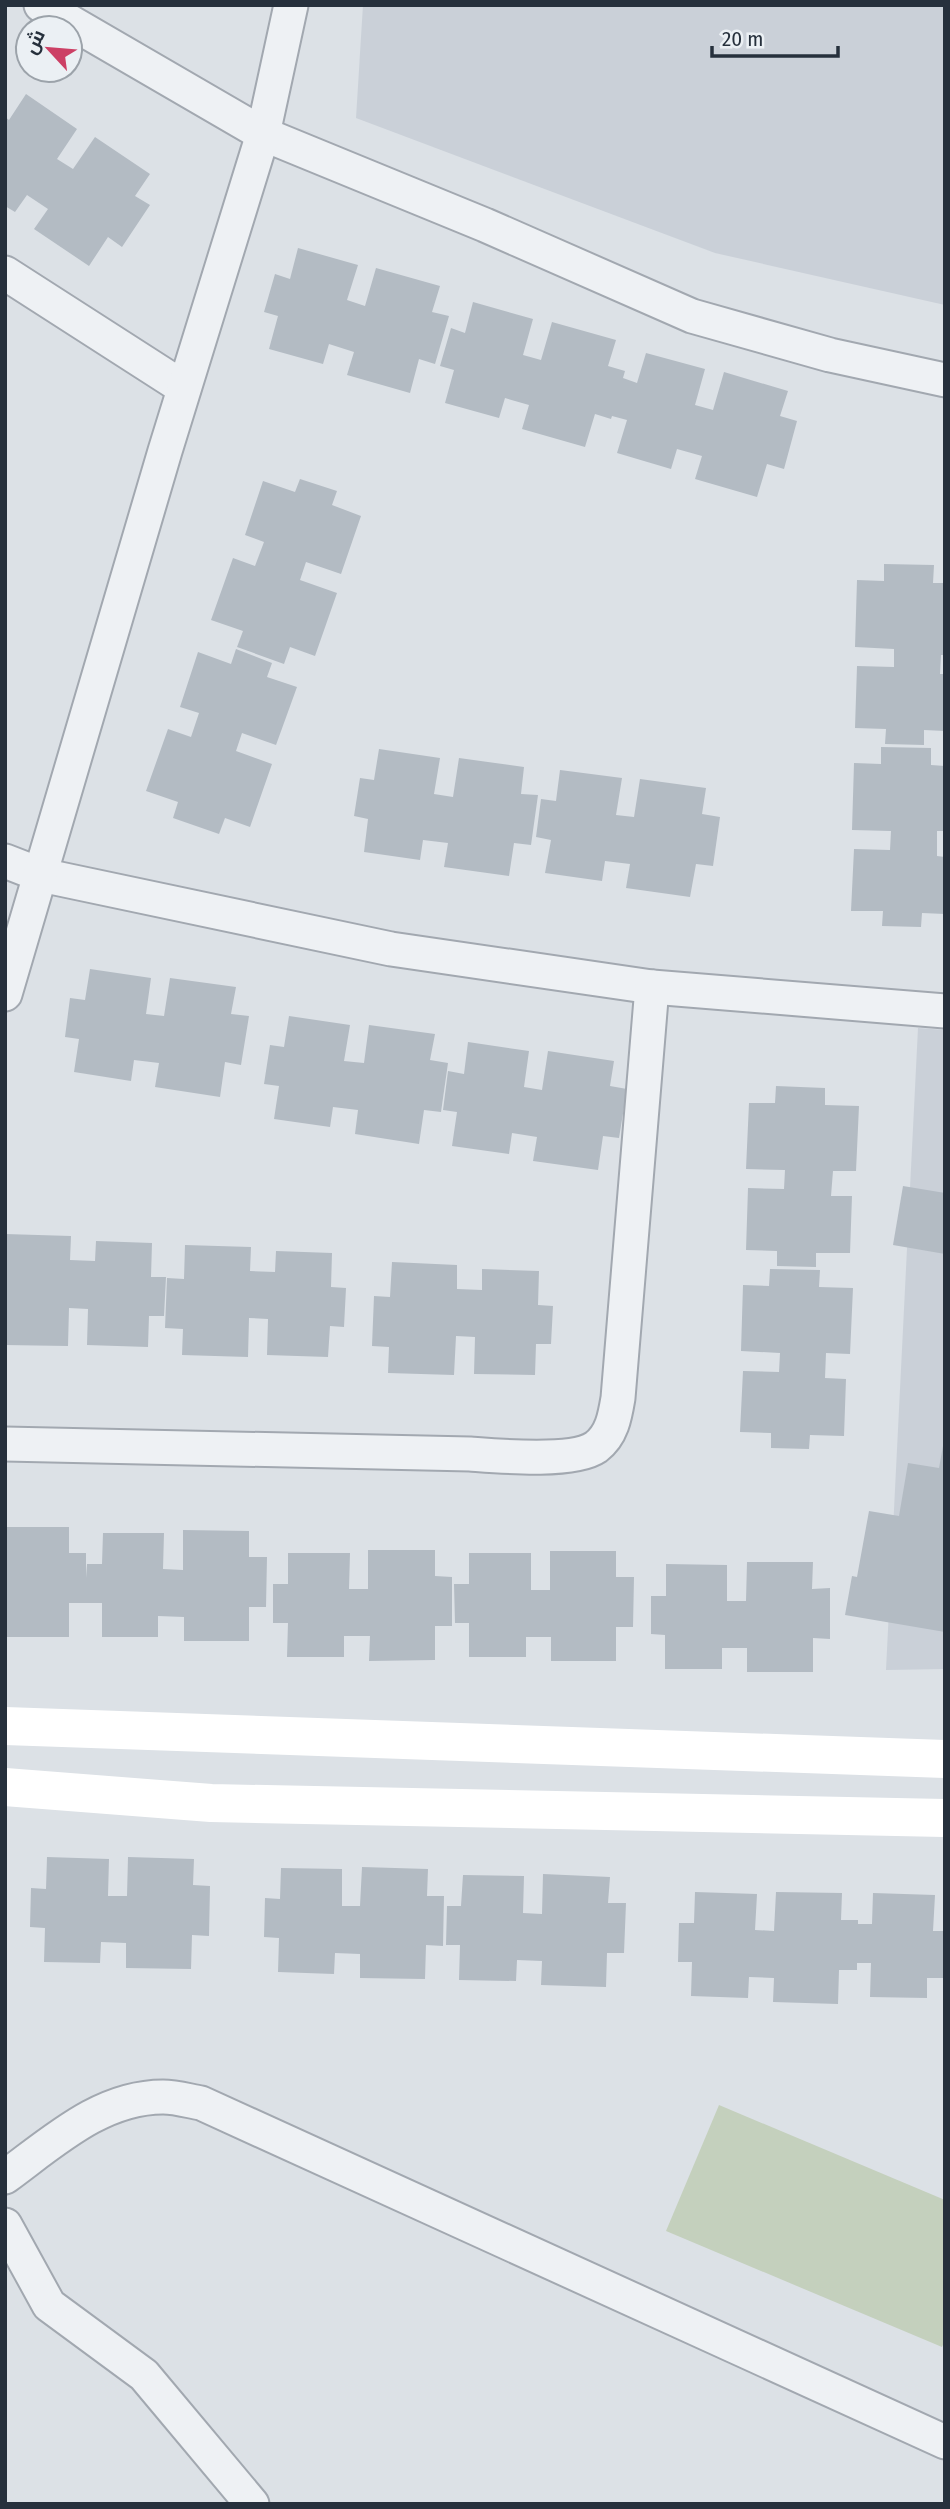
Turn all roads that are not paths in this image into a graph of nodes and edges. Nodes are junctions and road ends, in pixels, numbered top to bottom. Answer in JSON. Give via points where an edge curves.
{"nodes":[{"id":1,"x":41,"y":5,"type":"edge"},
{"id":2,"x":291,"y":5,"type":"edge"},
{"id":3,"x":263,"y":134,"type":"junction"},
{"id":4,"x":5,"y":273,"type":"edge"},
{"id":5,"x":945,"y":380,"type":"edge"},
{"id":6,"x":184,"y":388,"type":"junction"},
{"id":7,"x":5,"y":861,"type":"edge"},
{"id":8,"x":41,"y":875,"type":"junction"},
{"id":9,"x":652,"y":987,"type":"junction"},
{"id":10,"x":5,"y":994,"type":"edge"},
{"id":11,"x":945,"y":1011,"type":"edge"},
{"id":12,"x":5,"y":1444,"type":"edge"},
{"id":13,"x":5,"y":1726,"type":"edge"},
{"id":14,"x":945,"y":1759,"type":"edge"},
{"id":15,"x":5,"y":1787,"type":"edge"},
{"id":16,"x":945,"y":1818,"type":"edge"},
{"id":17,"x":5,"y":2177,"type":"edge"},
{"id":18,"x":5,"y":2225,"type":"edge"},
{"id":19,"x":945,"y":2442,"type":"edge"},
{"id":20,"x":252,"y":2504,"type":"edge"}],
"edges":[{"from":1,"to":3,"type":"street"},
{"from":2,"to":3,"type":"street"},
{"from":3,"to":5,"type":"street","via":[[692,316],[830,355]]},
{"from":3,"to":6,"type":"street"},
{"from":4,"to":6,"type":"street"},
{"from":6,"to":8,"type":"street"},
{"from":7,"to":8,"type":"street"},
{"from":8,"to":9,"type":"street","via":[[391,949]]},
{"from":8,"to":10,"type":"street"},
{"from":9,"to":11,"type":"street"},
{"from":9,"to":12,"type":"street","via":[[618,1398],[613,1426],[596,1447],[527,1458]]},
{"from":13,"to":14,"type":"main road"},
{"from":15,"to":16,"type":"main road","via":[[211,1803]]},
{"from":17,"to":19,"type":"street","via":[[83,2120],[122,2102],[164,2097],[201,2103]]},
{"from":18,"to":20,"type":"street","via":[[49,2305],[144,2375]]}]}
